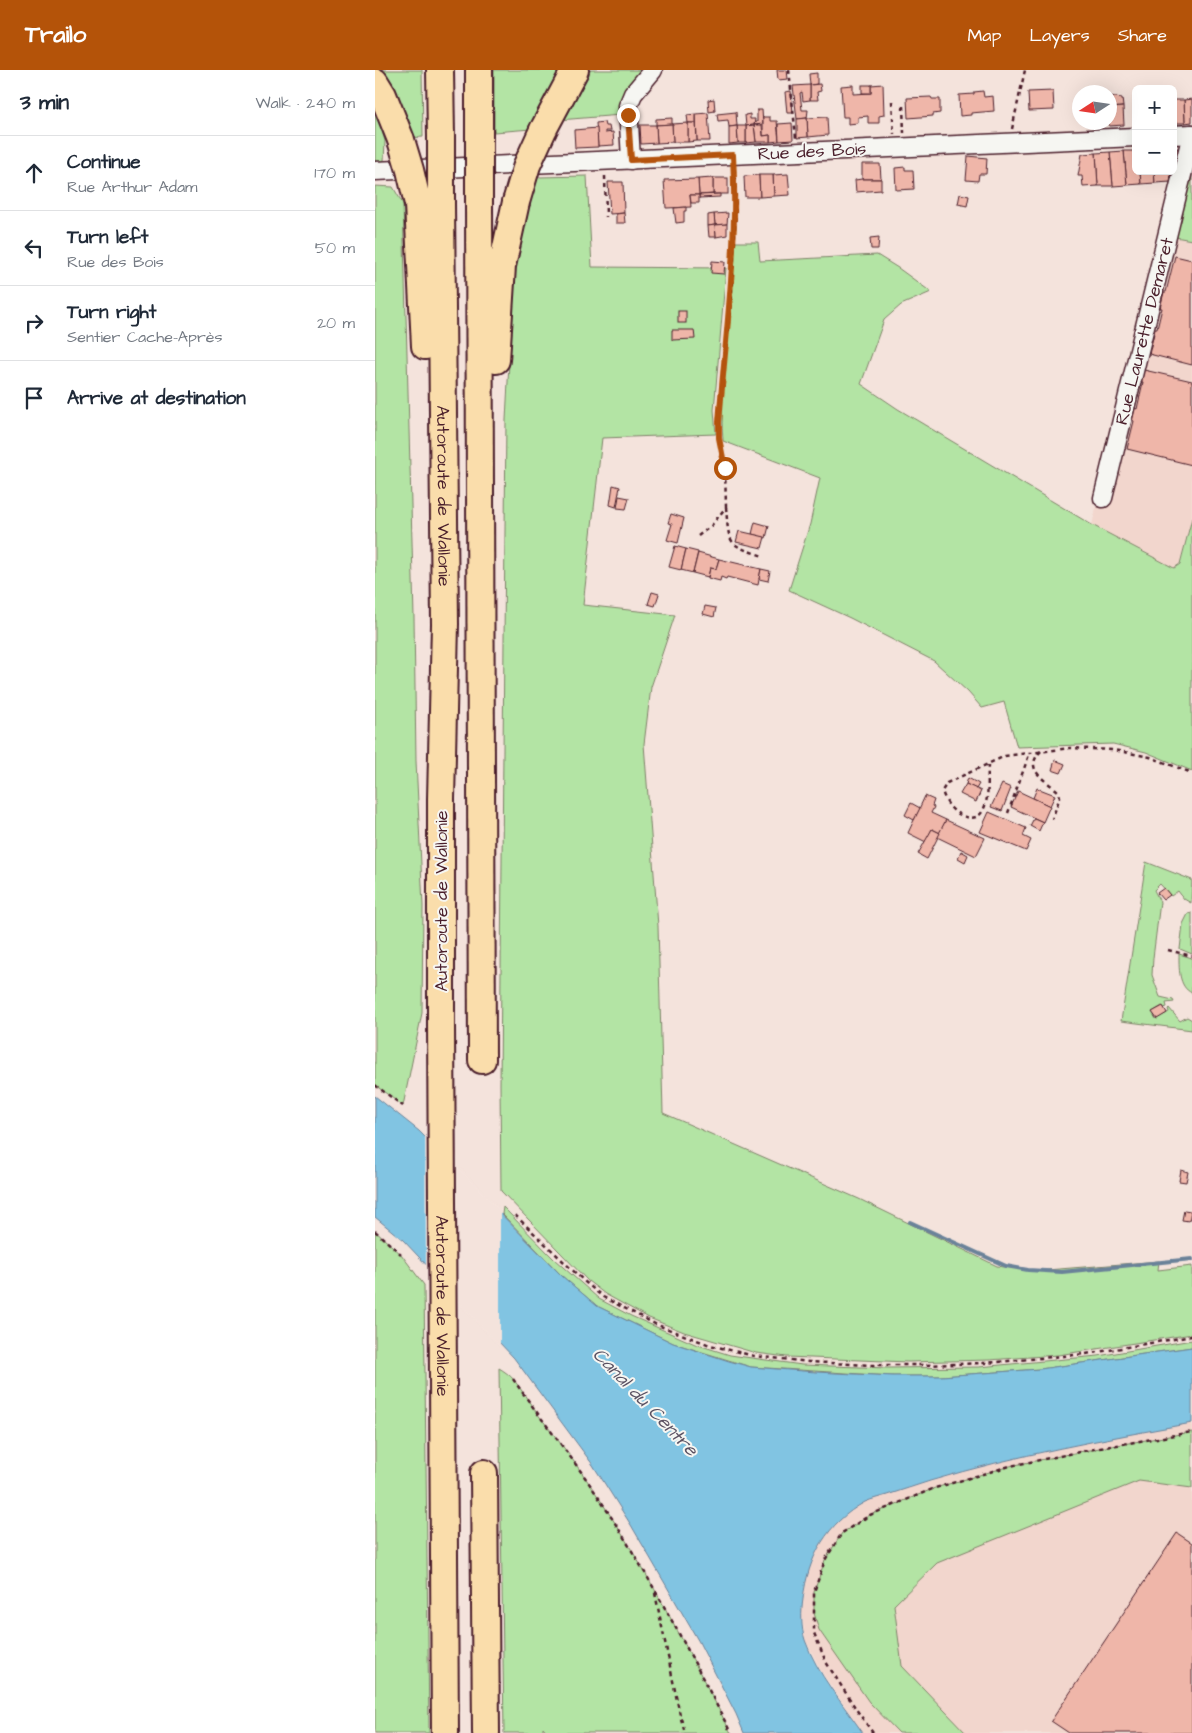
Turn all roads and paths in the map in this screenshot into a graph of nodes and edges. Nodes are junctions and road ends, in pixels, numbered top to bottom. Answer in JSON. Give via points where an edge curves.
{"nodes":[{"id":1,"x":440,"y":70,"type":"edge"},
{"id":2,"x":479,"y":70,"type":"edge"},
{"id":3,"x":575,"y":70,"type":"edge"},
{"id":4,"x":653,"y":70,"type":"edge"},
{"id":5,"x":789,"y":70,"type":"edge"},
{"id":6,"x":1025,"y":70,"type":"edge"},
{"id":7,"x":375,"y":82,"type":"edge"},
{"id":8,"x":892,"y":101,"type":"dead end"},
{"id":9,"x":903,"y":106,"type":"dead end"},
{"id":10,"x":1192,"y":134,"type":"edge"},
{"id":11,"x":1177,"y":135,"type":"edge"},
{"id":12,"x":1132,"y":137,"type":"edge"},
{"id":13,"x":1009,"y":142,"type":"junction"},
{"id":14,"x":900,"y":147,"type":"junction"},
{"id":15,"x":799,"y":152,"type":"junction"},
{"id":16,"x":733,"y":155,"type":"junction"},
{"id":17,"x":631,"y":160,"type":"junction"},
{"id":18,"x":604,"y":162,"type":"junction"},
{"id":19,"x":375,"y":171,"type":"edge"},
{"id":20,"x":429,"y":204,"type":"junction"},
{"id":21,"x":606,"y":217,"type":"dead end"},
{"id":22,"x":1103,"y":498,"type":"dead end"},
{"id":23,"x":726,"y":507,"type":"junction"},
{"id":24,"x":698,"y":536,"type":"dead end"},
{"id":25,"x":481,"y":546,"type":"junction"},
{"id":26,"x":763,"y":556,"type":"dead end"},
{"id":27,"x":445,"y":624,"type":"junction"},
{"id":28,"x":1042,"y":750,"type":"junction"},
{"id":29,"x":1030,"y":752,"type":"junction"},
{"id":30,"x":988,"y":765,"type":"junction"},
{"id":31,"x":1192,"y":773,"type":"edge"},
{"id":32,"x":1008,"y":813,"type":"dead end"},
{"id":33,"x":1051,"y":820,"type":"dead end"},
{"id":34,"x":1168,"y":950,"type":"dead end"},
{"id":35,"x":1192,"y":956,"type":"edge"},
{"id":36,"x":482,"y":1060,"type":"dead end"},
{"id":37,"x":375,"y":1085,"type":"edge"},
{"id":38,"x":403,"y":1106,"type":"dead end"},
{"id":39,"x":515,"y":1214,"type":"dead end"},
{"id":40,"x":375,"y":1231,"type":"edge"},
{"id":41,"x":401,"y":1254,"type":"dead end"},
{"id":42,"x":1192,"y":1336,"type":"edge"},
{"id":43,"x":513,"y":1379,"type":"dead end"},
{"id":44,"x":1192,"y":1432,"type":"edge"},
{"id":45,"x":484,"y":1473,"type":"dead end"},
{"id":46,"x":654,"y":1591,"type":"junction"},
{"id":47,"x":445,"y":1733,"type":"edge"},
{"id":48,"x":486,"y":1733,"type":"edge"},
{"id":49,"x":685,"y":1733,"type":"edge"},
{"id":50,"x":731,"y":1733,"type":"edge"},
{"id":51,"x":873,"y":1733,"type":"edge"}],
"edges":[{"from":1,"to":20,"type":"highway","name":"Autoroute de Wallonie","bridge":true,"via":[[441,137]]},
{"from":2,"to":25,"type":"highway","name":"Autoroute de Wallonie","bridge":true},
{"from":3,"to":25,"type":"highway","bridge":true,"via":[[527,165],[502,266]]},
{"from":4,"to":17,"type":"street","via":[[633,94],[629,106]]},
{"from":5,"to":15,"type":"path"},
{"from":6,"to":13,"type":"path"},
{"from":7,"to":20,"type":"highway","bridge":true,"via":[[411,170]]},
{"from":8,"to":14,"type":"path"},
{"from":9,"to":14,"type":"path"},
{"from":10,"to":11,"type":"street"},
{"from":10,"to":22,"type":"street","name":"Rue Laurette Demaret"},
{"from":12,"to":13,"type":"street","name":"Rue des Bois"},
{"from":13,"to":14,"type":"street","name":"Rue des Bois"},
{"from":14,"to":15,"type":"street","name":"Rue des Bois"},
{"from":15,"to":16,"type":"street","name":"Rue des Bois"},
{"from":16,"to":17,"type":"street","name":"Rue des Bois"},
{"from":16,"to":23,"type":"path","via":[[734,248],[719,422]]},
{"from":17,"to":18,"type":"street","name":"Rue des Bois"},
{"from":18,"to":19,"type":"street","name":"Rue des Bois"},
{"from":18,"to":21,"type":"path"},
{"from":20,"to":27,"type":"highway","name":"Autoroute de Wallonie","via":[[442,416]]},
{"from":23,"to":24,"type":"path"},
{"from":23,"to":26,"type":"path","via":[[732,542]]},
{"from":25,"to":27,"type":"highway"},
{"from":25,"to":36,"type":"highway","name":"Autoroute de Wallonie"},
{"from":27,"to":47,"type":"highway","name":"Autoroute de Wallonie","via":[[441,799]]},
{"from":28,"to":29,"type":"path"},
{"from":28,"to":31,"type":"path","via":[[1113,750],[1150,757]]},
{"from":28,"to":33,"type":"path","via":[[1035,757],[1034,767],[1059,792],[1060,797]]},
{"from":29,"to":30,"type":"path","via":[[1005,756]]},
{"from":29,"to":32,"type":"path"},
{"from":30,"to":30,"type":"path","via":[[986,803],[982,812],[972,818],[958,814],[951,808],[943,787]]},
{"from":34,"to":35,"type":"path"},
{"from":37,"to":38,"type":"path"},
{"from":39,"to":42,"type":"path","via":[[585,1282],[609,1300],[655,1324],[711,1345],[754,1356],[871,1365],[986,1363],[1086,1354]]},
{"from":40,"to":41,"type":"path"},
{"from":43,"to":46,"type":"path","via":[[595,1493]]},
{"from":44,"to":51,"type":"path","via":[[1010,1466],[935,1488],[870,1515],[842,1533],[825,1560],[814,1592],[814,1633],[826,1662]]},
{"from":45,"to":48,"type":"highway"},
{"from":46,"to":49,"type":"path"},
{"from":46,"to":50,"type":"path"}]}
